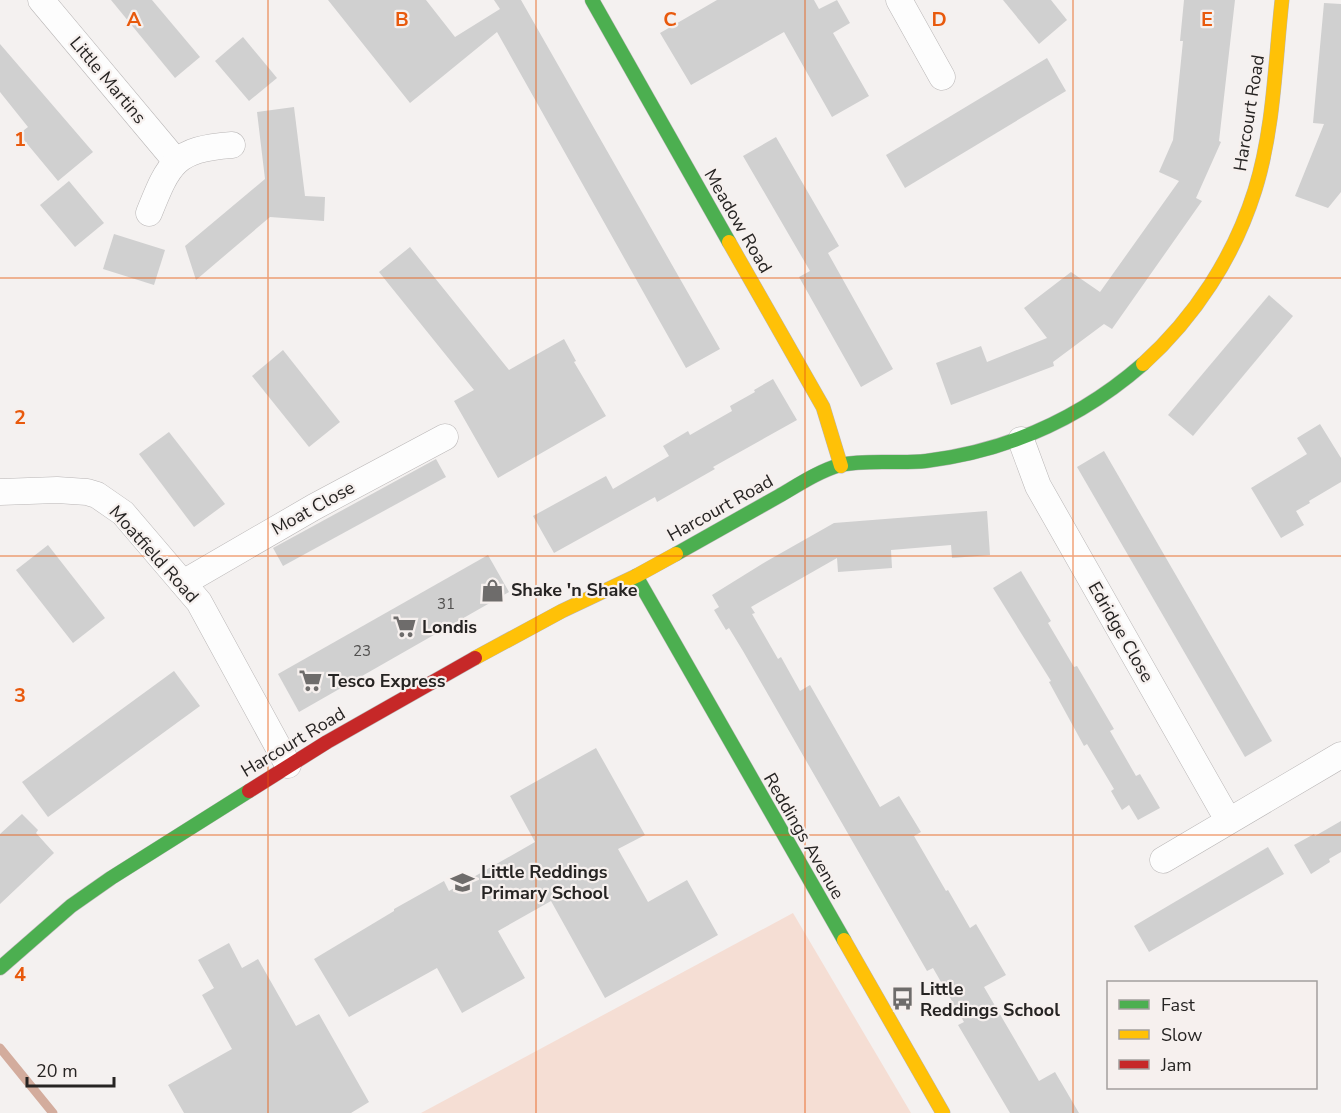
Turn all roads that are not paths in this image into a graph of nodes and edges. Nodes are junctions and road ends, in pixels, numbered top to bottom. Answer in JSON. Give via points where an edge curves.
{"nodes":[{"id":1,"x":41,"y":0,"type":"edge"},
{"id":2,"x":899,"y":0,"type":"edge"},
{"id":3,"x":1282,"y":0,"type":"edge"},
{"id":4,"x":599,"y":2,"type":"edge"},
{"id":5,"x":942,"y":77,"type":"dead end"},
{"id":6,"x":232,"y":145,"type":"dead end"},
{"id":7,"x":175,"y":160,"type":"junction"},
{"id":8,"x":149,"y":213,"type":"dead end"},
{"id":9,"x":445,"y":437,"type":"dead end"},
{"id":10,"x":1021,"y":440,"type":"junction"},
{"id":11,"x":841,"y":466,"type":"junction"},
{"id":12,"x":0,"y":492,"type":"edge"},
{"id":13,"x":636,"y":576,"type":"junction"},
{"id":14,"x":183,"y":583,"type":"junction"},
{"id":15,"x":1341,"y":755,"type":"edge"},
{"id":16,"x":288,"y":765,"type":"junction"},
{"id":17,"x":1228,"y":820,"type":"junction"},
{"id":18,"x":1163,"y":860,"type":"dead end"},
{"id":19,"x":0,"y":968,"type":"edge"},
{"id":20,"x":943,"y":1113,"type":"edge"}],
"edges":[{"from":1,"to":7,"type":"street","name":"Little Martins"},
{"from":2,"to":5,"type":"street"},
{"from":3,"to":10,"type":"street","name":"Harcourt Road","via":[[1267,138],[1255,190],[1238,235],[1206,292],[1136,371],[1102,397]]},
{"from":4,"to":11,"type":"street","name":"Meadow Road","via":[[823,407]]},
{"from":6,"to":7,"type":"street","via":[[212,146]]},
{"from":7,"to":8,"type":"street"},
{"from":9,"to":14,"type":"street","name":"Moat Close"},
{"from":10,"to":11,"type":"street","name":"Harcourt Road","via":[[928,461]]},
{"from":10,"to":17,"type":"street","name":"Edridge Close","via":[[1038,486]]},
{"from":11,"to":13,"type":"street","name":"Harcourt Road","via":[[813,477]]},
{"from":12,"to":14,"type":"street","name":"Moatfield Road","via":[[57,490],[97,495],[123,513]]},
{"from":13,"to":16,"type":"street","name":"Harcourt Road","via":[[562,611],[411,693]]},
{"from":13,"to":20,"type":"street","name":"Reddings Avenue"},
{"from":14,"to":16,"type":"street","name":"Moatfield Road","via":[[199,602]]},
{"from":15,"to":17,"type":"street"},
{"from":16,"to":19,"type":"street","name":"Harcourt Road","via":[[71,906]]},
{"from":17,"to":18,"type":"street"}]}
